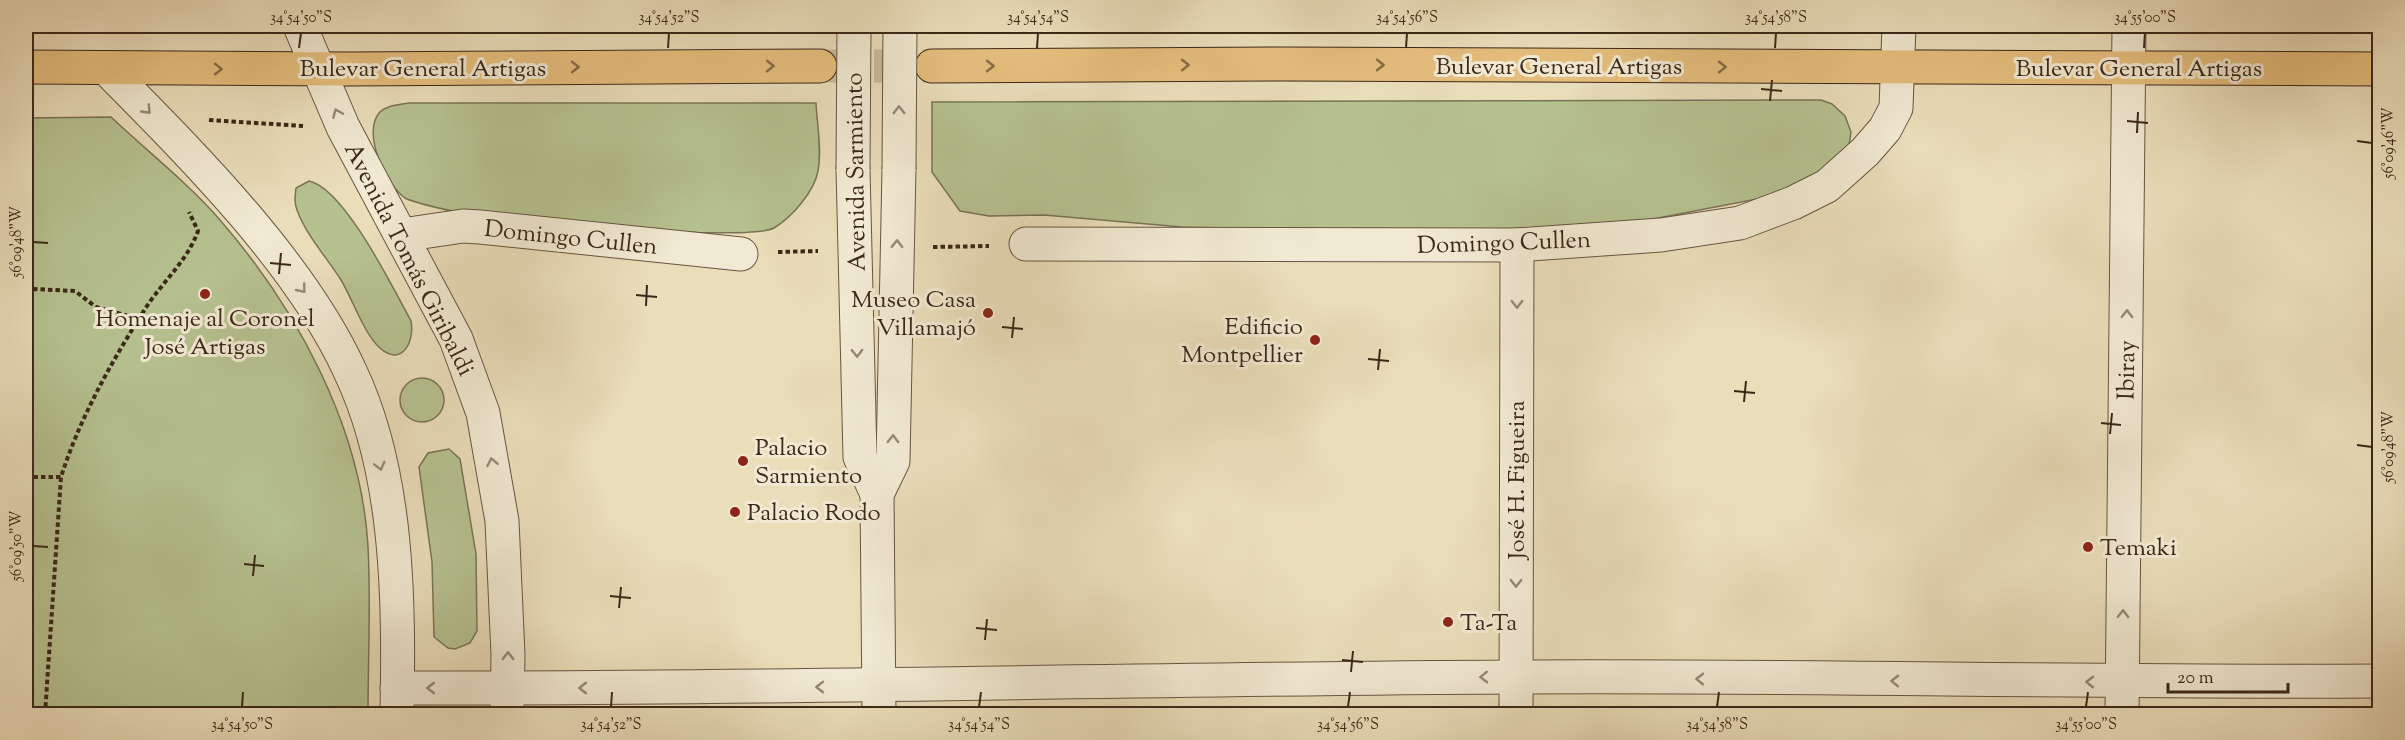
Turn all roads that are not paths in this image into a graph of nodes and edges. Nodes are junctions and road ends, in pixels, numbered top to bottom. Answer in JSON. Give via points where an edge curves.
{"nodes":[{"id":1,"x":300,"y":26,"type":"edge"},
{"id":2,"x":854,"y":26,"type":"edge"},
{"id":3,"x":900,"y":26,"type":"edge"},
{"id":4,"x":1899,"y":26,"type":"edge"},
{"id":5,"x":2129,"y":26,"type":"edge"},
{"id":6,"x":820,"y":66,"type":"tunnel mouth"},
{"id":7,"x":932,"y":66,"type":"tunnel mouth"},
{"id":8,"x":26,"y":67,"type":"edge"},
{"id":9,"x":106,"y":68,"type":"junction"},
{"id":10,"x":1899,"y":68,"type":"junction"},
{"id":11,"x":2129,"y":68,"type":"junction"},
{"id":12,"x":317,"y":69,"type":"junction"},
{"id":13,"x":2379,"y":69,"type":"edge"},
{"id":14,"x":402,"y":235,"type":"junction"},
{"id":15,"x":1026,"y":244,"type":"dead end"},
{"id":16,"x":1517,"y":245,"type":"junction"},
{"id":17,"x":741,"y":254,"type":"dead end"},
{"id":18,"x":877,"y":494,"type":"junction"},
{"id":19,"x":1516,"y":677,"type":"junction"},
{"id":20,"x":2379,"y":681,"type":"edge"},
{"id":21,"x":2122,"y":699,"type":"edge"},
{"id":22,"x":878,"y":700,"type":"edge"},
{"id":23,"x":397,"y":701,"type":"edge"},
{"id":24,"x":507,"y":702,"type":"edge"},
{"id":25,"x":1516,"y":714,"type":"edge"}],
"edges":[{"from":1,"to":12,"type":"street","name":"Avenida Tomás Giribaldi"},
{"from":2,"to":18,"type":"street","name":"Avenida Sarmiento","one_way":true,"bridge":true,"via":[[860,458]]},
{"from":18,"to":3,"type":"street","name":"Avenida Sarmiento","one_way":true,"bridge":true,"via":[[893,461]]},
{"from":4,"to":10,"type":"street"},
{"from":5,"to":11,"type":"street","name":"Ibiray"},
{"from":12,"to":6,"type":"main road","name":"Bulevar General Artigas","one_way":true},
{"from":7,"to":10,"type":"main road","name":"Bulevar General Artigas","one_way":true},
{"from":8,"to":9,"type":"main road","name":"Bulevar General Artigas"},
{"from":9,"to":12,"type":"main road","name":"Bulevar General Artigas","one_way":true},
{"from":9,"to":23,"type":"street","one_way":true,"via":[[233,203],[309,298],[351,371],[387,496],[395,589]]},
{"from":10,"to":11,"type":"main road","name":"Bulevar General Artigas"},
{"from":10,"to":16,"type":"street","name":"Domingo Cullen","via":[[1896,108],[1885,129],[1827,186],[1792,203],[1740,223],[1661,236]]},
{"from":11,"to":13,"type":"main road","name":"Bulevar General Artigas"},
{"from":21,"to":11,"type":"street","name":"Ibiray","one_way":true},
{"from":14,"to":12,"type":"street","name":"Avenida Tomás Giribaldi","one_way":true,"via":[[343,127]]},
{"from":14,"to":17,"type":"street","name":"Domingo Cullen","via":[[463,226]]},
{"from":24,"to":14,"type":"street","name":"Avenida Tomás Giribaldi","one_way":true,"via":[[502,521],[483,413],[456,339]]},
{"from":15,"to":16,"type":"street","name":"Domingo Cullen"},
{"from":16,"to":19,"type":"street","name":"José H. Figueira","one_way":true},
{"from":18,"to":22,"type":"street","name":"Avenida Sarmiento"},
{"from":21,"to":19,"type":"street","one_way":true},
{"from":19,"to":22,"type":"street","one_way":true},
{"from":19,"to":25,"type":"street","name":"José H. Figueira"},
{"from":20,"to":21,"type":"street"},
{"from":22,"to":24,"type":"street","one_way":true},
{"from":24,"to":23,"type":"street","one_way":true}]}
